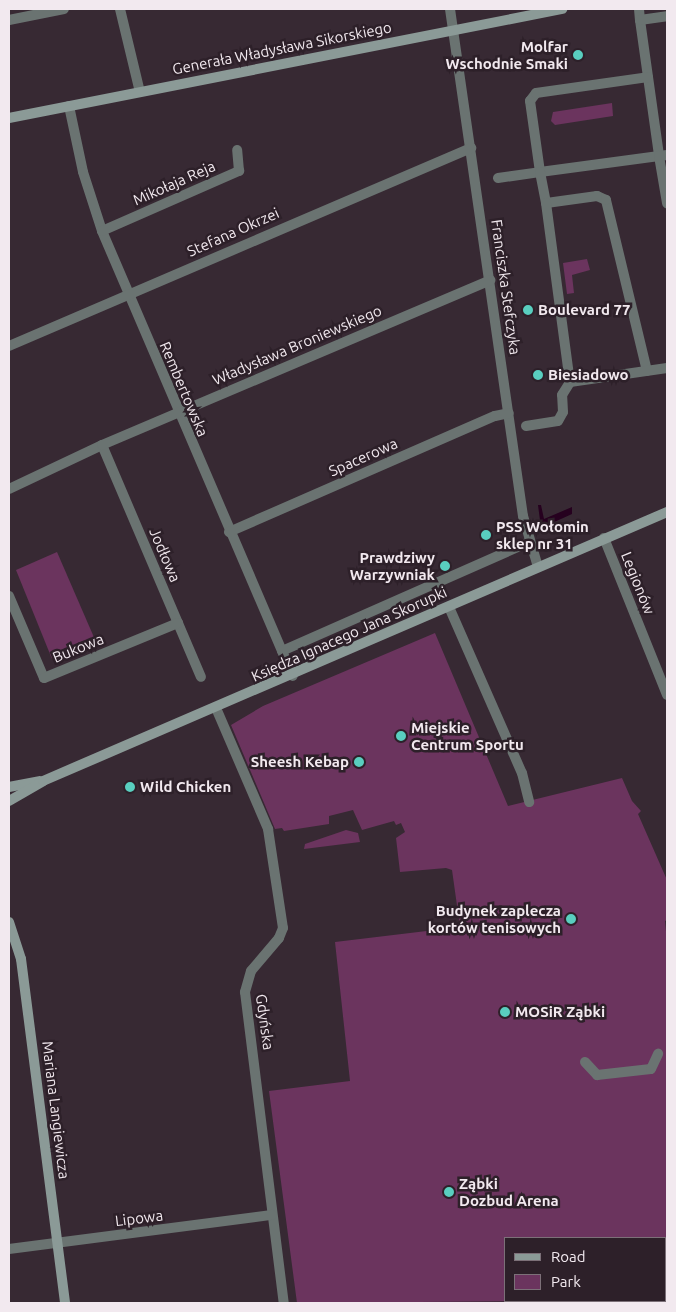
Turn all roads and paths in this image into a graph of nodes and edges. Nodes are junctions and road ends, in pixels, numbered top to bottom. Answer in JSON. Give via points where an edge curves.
{"nodes":[{"id":1,"x":64,"y":9,"type":"edge"},
{"id":2,"x":120,"y":9,"type":"edge"},
{"id":3,"x":450,"y":9,"type":"edge"},
{"id":4,"x":562,"y":9,"type":"edge"},
{"id":5,"x":639,"y":9,"type":"edge"},
{"id":6,"x":667,"y":16,"type":"edge"},
{"id":7,"x":9,"y":20,"type":"edge"},
{"id":8,"x":640,"y":20,"type":"junction"},
{"id":9,"x":453,"y":30,"type":"junction"},
{"id":10,"x":648,"y":77,"type":"junction"},
{"id":11,"x":140,"y":92,"type":"junction"},
{"id":12,"x":69,"y":106,"type":"junction"},
{"id":13,"x":9,"y":118,"type":"edge"},
{"id":14,"x":470,"y":148,"type":"junction"},
{"id":15,"x":237,"y":150,"type":"dead end"},
{"id":16,"x":663,"y":155,"type":"edge"},
{"id":17,"x":540,"y":172,"type":"junction"},
{"id":18,"x":498,"y":178,"type":"dead end"},
{"id":19,"x":546,"y":203,"type":"junction"},
{"id":20,"x":667,"y":203,"type":"edge"},
{"id":21,"x":102,"y":231,"type":"junction"},
{"id":22,"x":490,"y":280,"type":"junction"},
{"id":23,"x":128,"y":295,"type":"junction"},
{"id":24,"x":9,"y":346,"type":"edge"},
{"id":25,"x":667,"y":368,"type":"edge"},
{"id":26,"x":646,"y":371,"type":"junction"},
{"id":27,"x":570,"y":382,"type":"junction"},
{"id":28,"x":178,"y":413,"type":"junction"},
{"id":29,"x":509,"y":413,"type":"junction"},
{"id":30,"x":526,"y":426,"type":"dead end"},
{"id":31,"x":102,"y":445,"type":"junction"},
{"id":32,"x":9,"y":489,"type":"edge"},
{"id":33,"x":667,"y":512,"type":"edge"},
{"id":34,"x":229,"y":532,"type":"junction"},
{"id":35,"x":604,"y":538,"type":"junction"},
{"id":36,"x":529,"y":542,"type":"junction"},
{"id":37,"x":538,"y":567,"type":"junction"},
{"id":38,"x":9,"y":596,"type":"edge"},
{"id":39,"x":449,"y":606,"type":"junction"},
{"id":40,"x":178,"y":623,"type":"junction"},
{"id":41,"x":282,"y":652,"type":"junction"},
{"id":42,"x":293,"y":676,"type":"junction"},
{"id":43,"x":201,"y":677,"type":"dead end"},
{"id":44,"x":667,"y":695,"type":"edge"},
{"id":45,"x":216,"y":708,"type":"junction"},
{"id":46,"x":43,"y":781,"type":"junction"},
{"id":47,"x":9,"y":787,"type":"edge"},
{"id":48,"x":9,"y":801,"type":"edge"},
{"id":49,"x":529,"y":802,"type":"dead end"},
{"id":50,"x":9,"y":922,"type":"edge"},
{"id":51,"x":658,"y":1054,"type":"dead end"},
{"id":52,"x":585,"y":1062,"type":"dead end"},
{"id":53,"x":272,"y":1216,"type":"junction"},
{"id":54,"x":58,"y":1243,"type":"junction"},
{"id":55,"x":9,"y":1249,"type":"edge"},
{"id":56,"x":592,"y":1302,"type":"edge"},
{"id":57,"x":65,"y":1303,"type":"edge"},
{"id":58,"x":284,"y":1303,"type":"edge"},
{"id":59,"x":572,"y":1303,"type":"edge"}],
"edges":[{"from":1,"to":7,"type":"street"},
{"from":2,"to":11,"type":"street"},
{"from":3,"to":9,"type":"street","name":"Franciszka Stefczyka"},
{"from":4,"to":9,"type":"street","name":"Generała Władysława Sikorskiego"},
{"from":5,"to":8,"type":"street"},
{"from":6,"to":8,"type":"street"},
{"from":8,"to":10,"type":"street"},
{"from":9,"to":11,"type":"street","name":"Generała Władysława Sikorskiego"},
{"from":9,"to":14,"type":"street","name":"Franciszka Stefczyka"},
{"from":10,"to":16,"type":"street"},
{"from":10,"to":17,"type":"street","via":[[536,93],[530,102]]},
{"from":11,"to":12,"type":"street","name":"Generała Władysława Sikorskiego"},
{"from":12,"to":13,"type":"street","name":"Generała Władysława Sikorskiego"},
{"from":12,"to":21,"type":"street","name":"Rembertowska","via":[[83,172]]},
{"from":14,"to":22,"type":"street","name":"Franciszka Stefczyka"},
{"from":14,"to":23,"type":"street","name":"Stefana Okrzei"},
{"from":15,"to":21,"type":"street","name":"Mikołaja Reja","via":[[239,171]]},
{"from":16,"to":17,"type":"street"},
{"from":16,"to":20,"type":"street"},
{"from":17,"to":18,"type":"street"},
{"from":17,"to":19,"type":"street"},
{"from":19,"to":26,"type":"street","via":[[597,196],[606,200]]},
{"from":19,"to":27,"type":"street"},
{"from":21,"to":23,"type":"street","name":"Rembertowska"},
{"from":22,"to":28,"type":"street","name":"Władysława Broniewskiego"},
{"from":22,"to":29,"type":"street","name":"Franciszka Stefczyka"},
{"from":23,"to":24,"type":"street","name":"Stefana Okrzei"},
{"from":23,"to":28,"type":"street","name":"Rembertowska"},
{"from":25,"to":26,"type":"street"},
{"from":26,"to":27,"type":"street"},
{"from":27,"to":30,"type":"street","via":[[562,395],[563,412],[558,421]]},
{"from":28,"to":31,"type":"street","name":"Władysława Broniewskiego"},
{"from":28,"to":34,"type":"street","name":"Rembertowska"},
{"from":29,"to":34,"type":"street","name":"Spacerowa"},
{"from":29,"to":36,"type":"street","name":"Franciszka Stefczyka"},
{"from":31,"to":32,"type":"street","name":"Władysława Broniewskiego"},
{"from":31,"to":40,"type":"street","name":"Jodłowa"},
{"from":33,"to":35,"type":"street","name":"Księdza Ignacego Jana Skorupki"},
{"from":34,"to":41,"type":"street","name":"Rembertowska"},
{"from":35,"to":37,"type":"street","name":"Księdza Ignacego Jana Skorupki"},
{"from":35,"to":44,"type":"street","name":"Legionów"},
{"from":36,"to":37,"type":"street","name":"Franciszka Stefczyka"},
{"from":36,"to":41,"type":"street","name":"Księdza Ignacego Jana Skorupki"},
{"from":37,"to":39,"type":"street","name":"Księdza Ignacego Jana Skorupki"},
{"from":38,"to":40,"type":"street","name":"Bukowa","via":[[44,678]]},
{"from":39,"to":42,"type":"street","name":"Księdza Ignacego Jana Skorupki"},
{"from":39,"to":49,"type":"street","via":[[522,773]]},
{"from":40,"to":43,"type":"street","name":"Jodłowa"},
{"from":41,"to":42,"type":"street","name":"Rembertowska"},
{"from":42,"to":45,"type":"street","name":"Księdza Ignacego Jana Skorupki"},
{"from":45,"to":46,"type":"street","name":"Księdza Ignacego Jana Skorupki"},
{"from":45,"to":53,"type":"street","name":"Gdyńska","via":[[268,829],[283,928],[279,938],[251,971],[245,992]]},
{"from":46,"to":47,"type":"street","name":"Księdza Ignacego Jana Skorupki"},
{"from":46,"to":48,"type":"street","name":"Księdza Ignacego Jana Skorupki"},
{"from":50,"to":54,"type":"street","name":"Mariana Langiewicza","via":[[21,958]]},
{"from":51,"to":52,"type":"street","via":[[651,1069],[597,1075]]},
{"from":53,"to":54,"type":"street","name":"Lipowa"},
{"from":53,"to":58,"type":"street","name":"Gdyńska"},
{"from":54,"to":55,"type":"street","name":"Lipowa"},
{"from":54,"to":57,"type":"street","name":"Mariana Langiewicza"},
{"from":56,"to":59,"type":"street"}]}
